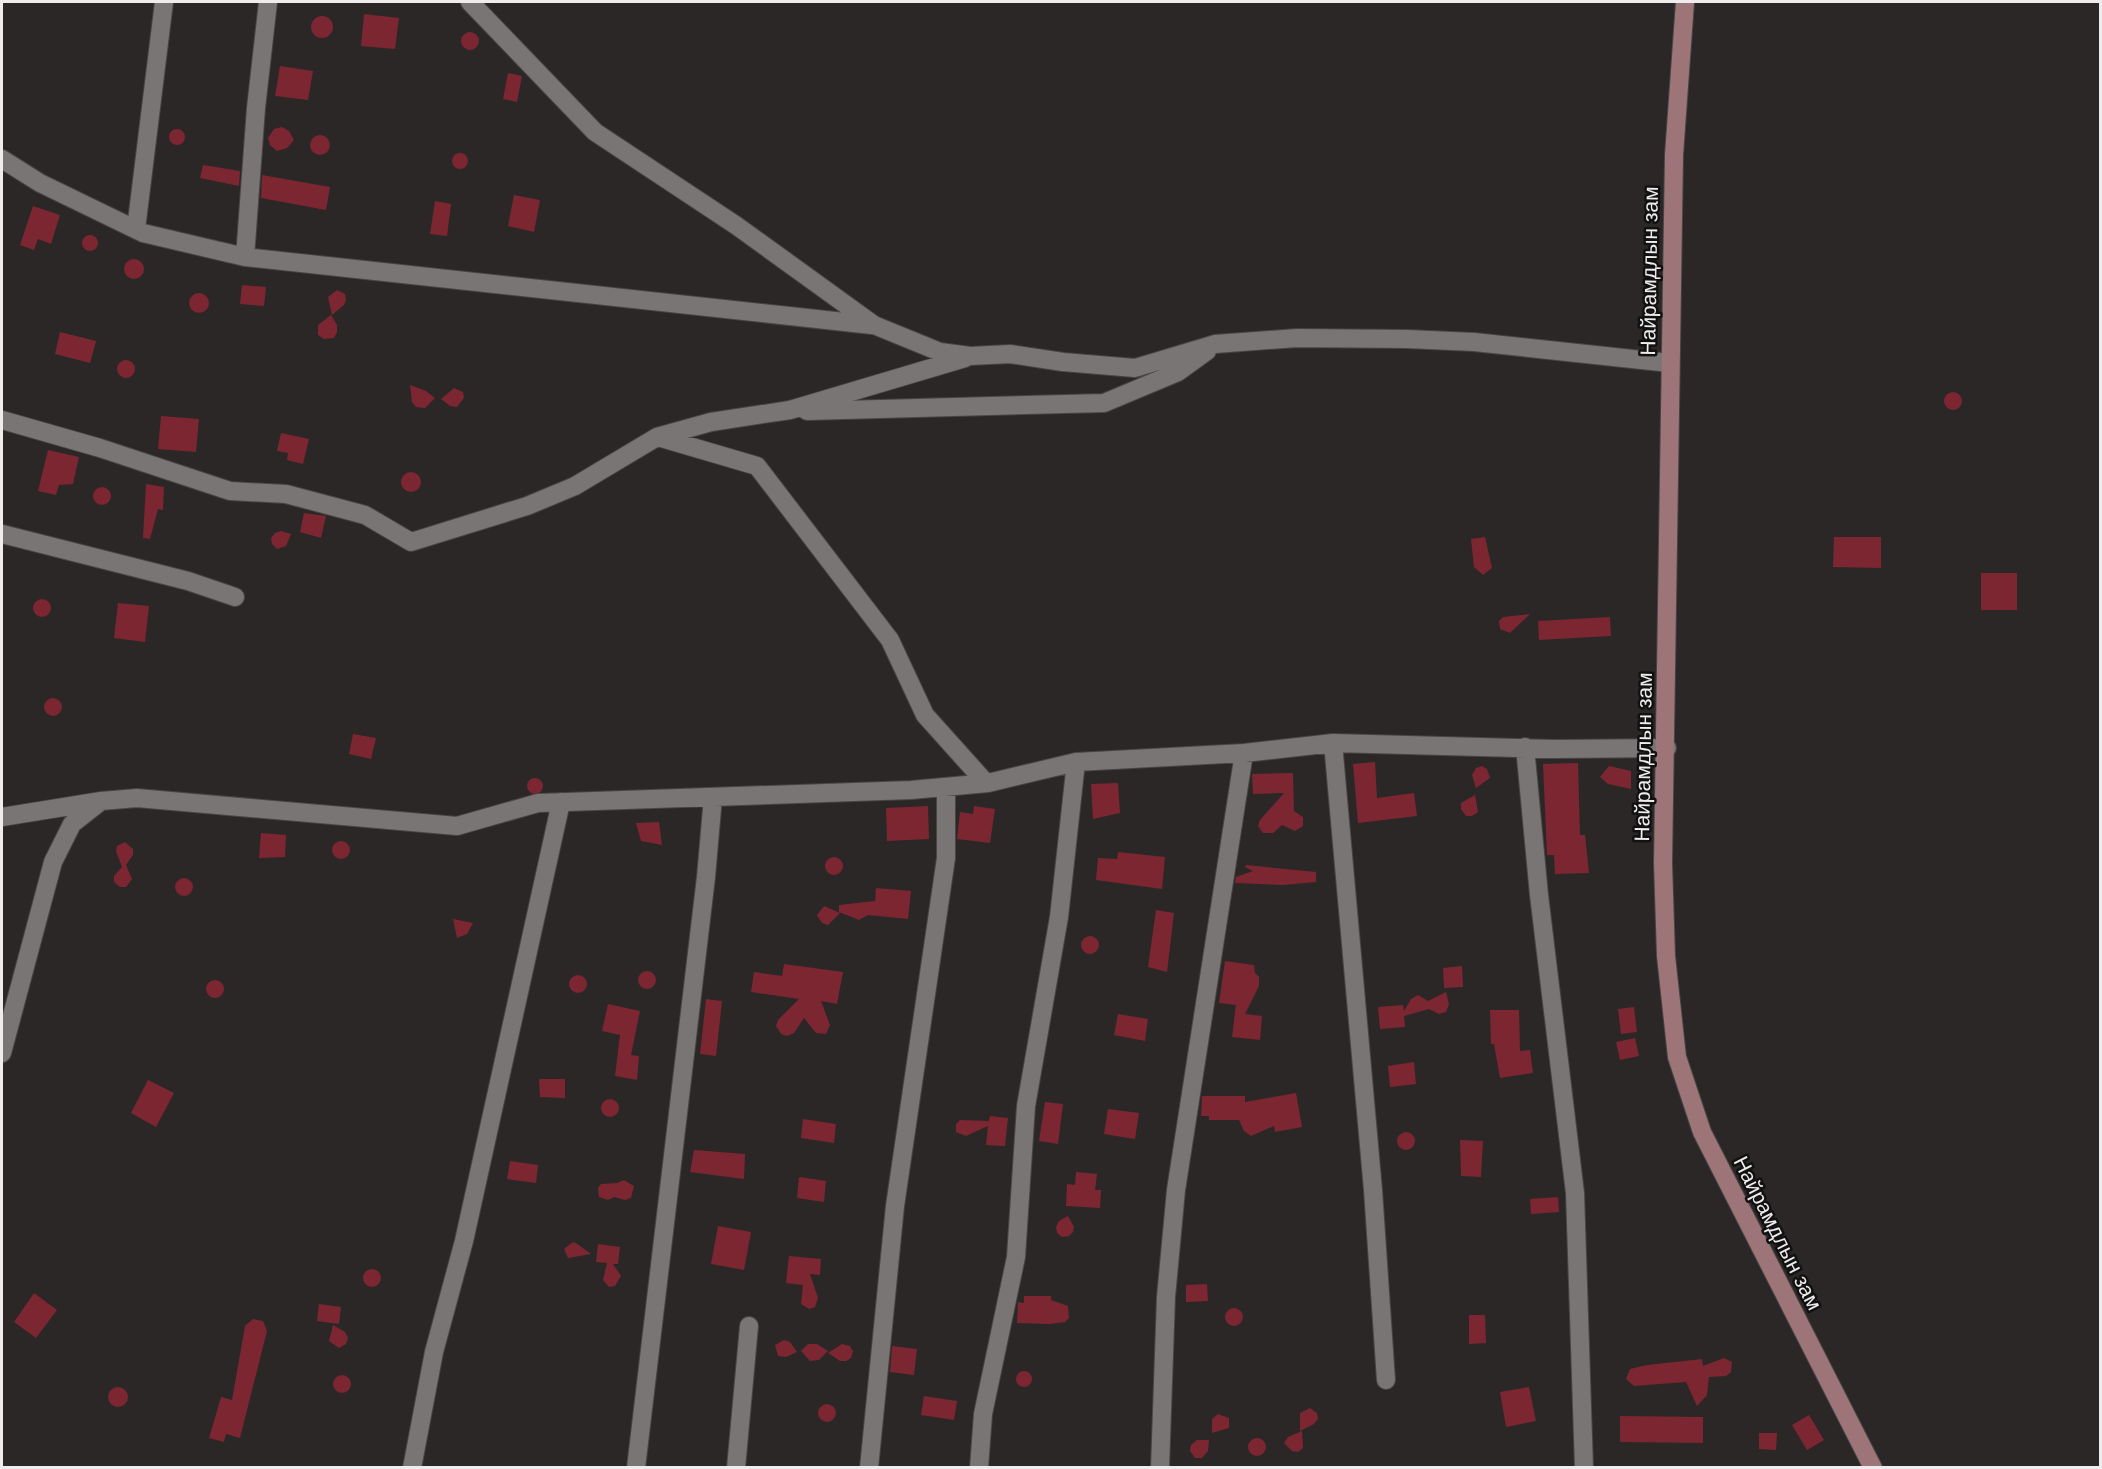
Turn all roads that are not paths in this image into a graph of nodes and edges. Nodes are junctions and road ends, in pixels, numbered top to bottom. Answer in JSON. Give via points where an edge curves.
{"nodes":[{"id":1,"x":164,"y":2,"type":"edge"},
{"id":2,"x":268,"y":2,"type":"edge"},
{"id":3,"x":470,"y":2,"type":"edge"},
{"id":4,"x":1685,"y":2,"type":"edge"},
{"id":5,"x":2,"y":159,"type":"edge"},
{"id":6,"x":136,"y":229,"type":"junction"},
{"id":7,"x":245,"y":257,"type":"junction"},
{"id":8,"x":874,"y":325,"type":"junction"},
{"id":9,"x":1215,"y":344,"type":"junction"},
{"id":10,"x":970,"y":356,"type":"junction"},
{"id":11,"x":1670,"y":363,"type":"junction"},
{"id":12,"x":790,"y":410,"type":"junction"},
{"id":13,"x":2,"y":420,"type":"edge"},
{"id":14,"x":657,"y":437,"type":"junction"},
{"id":15,"x":2,"y":534,"type":"edge"},
{"id":16,"x":236,"y":597,"type":"dead end"},
{"id":17,"x":1333,"y":743,"type":"junction"},
{"id":18,"x":1525,"y":747,"type":"junction"},
{"id":19,"x":1667,"y":748,"type":"junction"},
{"id":20,"x":1244,"y":753,"type":"junction"},
{"id":21,"x":1076,"y":762,"type":"junction"},
{"id":22,"x":986,"y":783,"type":"junction"},
{"id":23,"x":946,"y":787,"type":"junction"},
{"id":24,"x":713,"y":797,"type":"junction"},
{"id":25,"x":101,"y":801,"type":"junction"},
{"id":26,"x":561,"y":802,"type":"junction"},
{"id":27,"x":2,"y":817,"type":"edge"},
{"id":28,"x":2,"y":1053,"type":"edge"},
{"id":29,"x":749,"y":1326,"type":"dead end"},
{"id":30,"x":1386,"y":1380,"type":"dead end"},
{"id":31,"x":412,"y":1467,"type":"edge"},
{"id":32,"x":636,"y":1467,"type":"edge"},
{"id":33,"x":736,"y":1467,"type":"edge"},
{"id":34,"x":869,"y":1467,"type":"edge"},
{"id":35,"x":979,"y":1467,"type":"edge"},
{"id":36,"x":1160,"y":1467,"type":"edge"},
{"id":37,"x":1584,"y":1467,"type":"edge"},
{"id":38,"x":1874,"y":1467,"type":"edge"}],
"edges":[{"from":1,"to":6,"type":"street"},
{"from":2,"to":7,"type":"street"},
{"from":3,"to":8,"type":"street","via":[[596,132],[737,226]]},
{"from":4,"to":11,"type":"main road","name":"Найрамдлын зам","via":[[1674,155]]},
{"from":5,"to":6,"type":"street","via":[[40,183]]},
{"from":6,"to":7,"type":"street"},
{"from":7,"to":8,"type":"street"},
{"from":8,"to":10,"type":"street","via":[[940,352]]},
{"from":9,"to":10,"type":"street","via":[[1135,368],[1011,354]]},
{"from":9,"to":11,"type":"street","via":[[1297,338],[1452,341]]},
{"from":9,"to":12,"type":"street","via":[[1178,372],[1104,403]]},
{"from":10,"to":12,"type":"street"},
{"from":11,"to":19,"type":"main road","name":"Найрамдлын зам"},
{"from":12,"to":14,"type":"street","via":[[711,422]]},
{"from":13,"to":14,"type":"street","via":[[230,491],[286,494],[365,515],[411,542],[526,506],[575,486]]},
{"from":14,"to":22,"type":"street","via":[[757,466],[890,640],[925,715]]},
{"from":15,"to":16,"type":"street"},
{"from":17,"to":18,"type":"street"},
{"from":17,"to":20,"type":"street"},
{"from":17,"to":30,"type":"street"},
{"from":18,"to":19,"type":"street"},
{"from":18,"to":37,"type":"street","via":[[1575,1193]]},
{"from":19,"to":38,"type":"main road","name":"Найрамдлын зам","via":[[1663,863],[1666,956],[1677,1057],[1702,1132]]},
{"from":20,"to":21,"type":"street"},
{"from":20,"to":36,"type":"street","via":[[1176,1190],[1166,1297]]},
{"from":21,"to":22,"type":"street"},
{"from":21,"to":35,"type":"street","via":[[1059,917],[1026,1106],[1016,1257],[983,1414]]},
{"from":22,"to":23,"type":"street"},
{"from":23,"to":24,"type":"street"},
{"from":23,"to":34,"type":"street","via":[[946,858],[894,1206]]},
{"from":24,"to":26,"type":"street"},
{"from":24,"to":32,"type":"street"},
{"from":25,"to":26,"type":"street","via":[[137,798],[457,826],[538,803]]},
{"from":25,"to":27,"type":"street"},
{"from":25,"to":28,"type":"street","via":[[72,824],[53,862]]},
{"from":26,"to":31,"type":"street","via":[[464,1241],[434,1352]]},
{"from":29,"to":33,"type":"street"}]}
